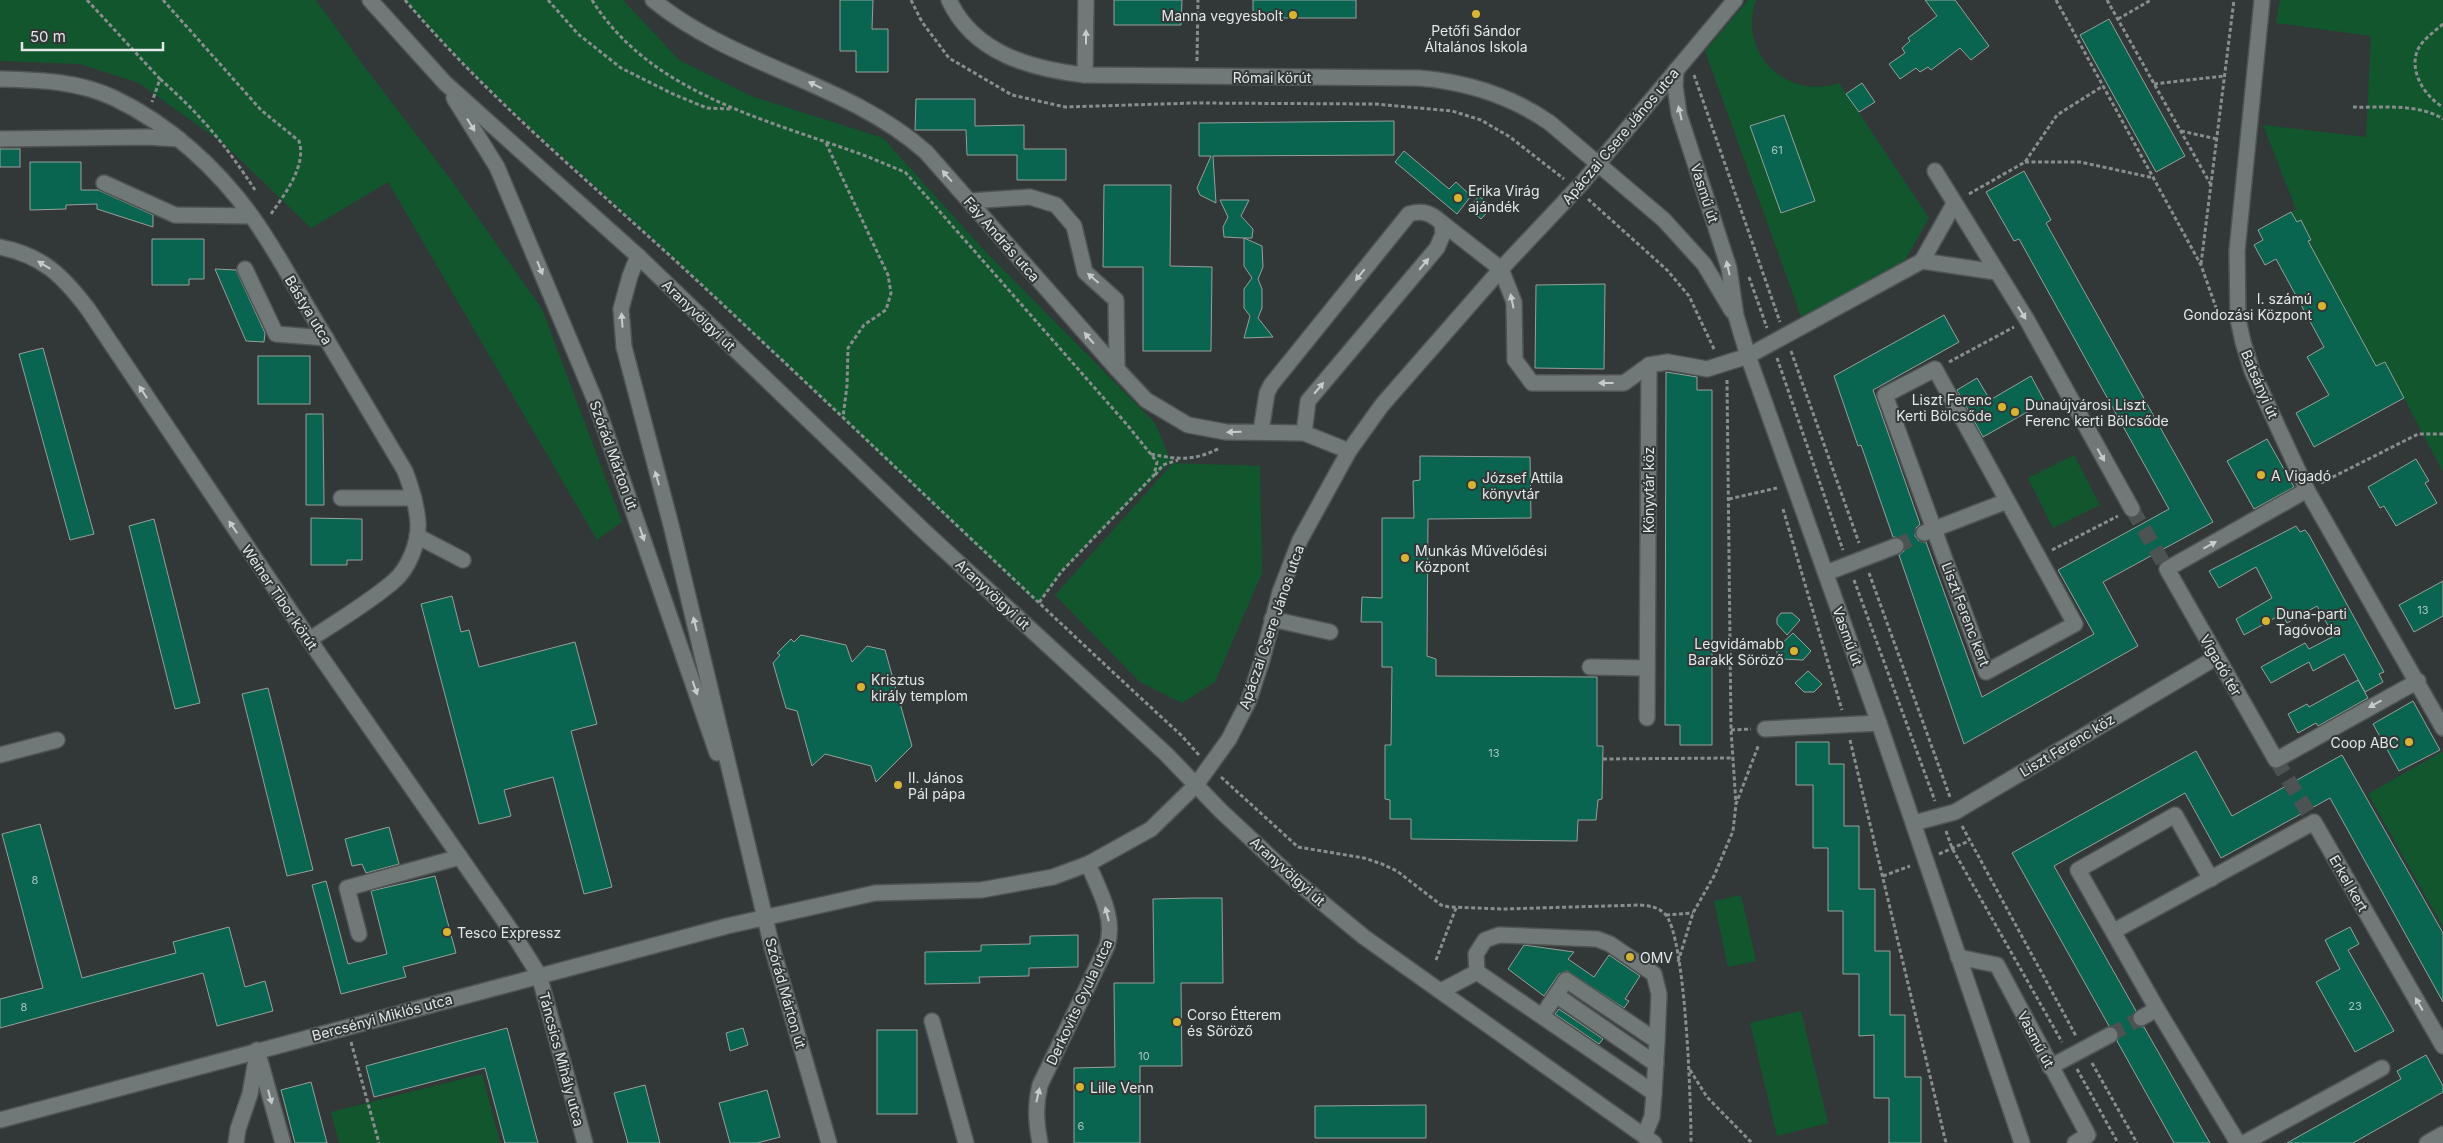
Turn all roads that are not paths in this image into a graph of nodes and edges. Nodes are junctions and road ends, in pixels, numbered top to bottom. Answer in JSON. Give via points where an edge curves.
{"nodes":[{"id":1,"x":370,"y":0,"type":"edge"},
{"id":2,"x":653,"y":0,"type":"edge"},
{"id":3,"x":949,"y":0,"type":"edge"},
{"id":4,"x":1086,"y":0,"type":"edge"},
{"id":5,"x":1735,"y":0,"type":"edge"},
{"id":6,"x":2262,"y":0,"type":"edge"},
{"id":7,"x":1676,"y":70,"type":"junction"},
{"id":8,"x":1085,"y":75,"type":"junction"},
{"id":9,"x":0,"y":79,"type":"edge"},
{"id":10,"x":446,"y":84,"type":"junction"},
{"id":11,"x":0,"y":139,"type":"edge"},
{"id":12,"x":179,"y":139,"type":"junction"},
{"id":13,"x":1599,"y":163,"type":"junction"},
{"id":14,"x":1935,"y":171,"type":"dead end"},
{"id":15,"x":104,"y":184,"type":"dead end"},
{"id":16,"x":970,"y":201,"type":"junction"},
{"id":17,"x":1954,"y":204,"type":"junction"},
{"id":18,"x":252,"y":216,"type":"junction"},
{"id":19,"x":1442,"y":222,"type":"junction"},
{"id":20,"x":0,"y":247,"type":"edge"},
{"id":21,"x":638,"y":256,"type":"junction"},
{"id":22,"x":1922,"y":261,"type":"junction"},
{"id":23,"x":244,"y":269,"type":"dead end"},
{"id":24,"x":1501,"y":269,"type":"junction"},
{"id":25,"x":1996,"y":272,"type":"junction"},
{"id":26,"x":1736,"y":316,"type":"junction"},
{"id":27,"x":326,"y":338,"type":"junction"},
{"id":28,"x":1750,"y":361,"type":"junction"},
{"id":29,"x":1648,"y":365,"type":"junction"},
{"id":30,"x":1117,"y":370,"type":"junction"},
{"id":31,"x":1261,"y":431,"type":"junction"},
{"id":32,"x":1304,"y":433,"type":"junction"},
{"id":33,"x":1349,"y":451,"type":"junction"},
{"id":34,"x":2308,"y":490,"type":"junction"},
{"id":35,"x":342,"y":498,"type":"dead end"},
{"id":36,"x":414,"y":498,"type":"junction"},
{"id":37,"x":2008,"y":501,"type":"junction"},
{"id":38,"x":2132,"y":510,"type":"tunnel mouth"},
{"id":39,"x":1929,"y":531,"type":"junction"},
{"id":40,"x":417,"y":536,"type":"junction"},
{"id":41,"x":1896,"y":546,"type":"tunnel mouth"},
{"id":42,"x":462,"y":560,"type":"dead end"},
{"id":43,"x":1826,"y":573,"type":"junction"},
{"id":44,"x":1272,"y":620,"type":"junction"},
{"id":45,"x":1330,"y":632,"type":"dead end"},
{"id":46,"x":309,"y":640,"type":"junction"},
{"id":47,"x":2217,"y":657,"type":"junction"},
{"id":48,"x":1590,"y":667,"type":"dead end"},
{"id":49,"x":1648,"y":668,"type":"junction"},
{"id":50,"x":2418,"y":681,"type":"junction"},
{"id":51,"x":1648,"y":718,"type":"dead end"},
{"id":52,"x":1879,"y":723,"type":"junction"},
{"id":53,"x":2443,"y":728,"type":"edge"},
{"id":54,"x":1765,"y":729,"type":"road end"},
{"id":55,"x":57,"y":740,"type":"dead end"},
{"id":56,"x":0,"y":755,"type":"edge"},
{"id":57,"x":1196,"y":785,"type":"junction"},
{"id":58,"x":1914,"y":823,"type":"junction"},
{"id":59,"x":747,"y":842,"type":"junction"},
{"id":60,"x":460,"y":857,"type":"junction"},
{"id":61,"x":1088,"y":864,"type":"junction"},
{"id":62,"x":2211,"y":879,"type":"junction"},
{"id":63,"x":765,"y":918,"type":"junction"},
{"id":64,"x":2114,"y":931,"type":"junction"},
{"id":65,"x":359,"y":934,"type":"dead end"},
{"id":66,"x":1958,"y":957,"type":"junction"},
{"id":67,"x":1477,"y":972,"type":"junction"},
{"id":68,"x":539,"y":976,"type":"junction"},
{"id":69,"x":1441,"y":991,"type":"junction"},
{"id":70,"x":1556,"y":995,"type":"junction"},
{"id":71,"x":2157,"y":1009,"type":"junction"},
{"id":72,"x":1542,"y":1016,"type":"junction"},
{"id":73,"x":2141,"y":1018,"type":"tunnel mouth"},
{"id":74,"x":932,"y":1021,"type":"dead end"},
{"id":75,"x":2110,"y":1035,"type":"tunnel mouth"},
{"id":76,"x":1657,"y":1041,"type":"junction"},
{"id":77,"x":2443,"y":1046,"type":"edge"},
{"id":78,"x":257,"y":1050,"type":"junction"},
{"id":79,"x":1656,"y":1064,"type":"junction"},
{"id":80,"x":2050,"y":1067,"type":"junction"},
{"id":81,"x":2382,"y":1068,"type":"dead end"},
{"id":82,"x":1654,"y":1093,"type":"junction"},
{"id":83,"x":0,"y":1120,"type":"edge"},
{"id":84,"x":2443,"y":1134,"type":"edge"},
{"id":85,"x":1649,"y":1140,"type":"edge"},
{"id":86,"x":236,"y":1143,"type":"edge"},
{"id":87,"x":283,"y":1143,"type":"edge"},
{"id":88,"x":585,"y":1143,"type":"edge"},
{"id":89,"x":829,"y":1143,"type":"edge"},
{"id":90,"x":966,"y":1143,"type":"edge"},
{"id":91,"x":1040,"y":1143,"type":"edge"},
{"id":92,"x":2022,"y":1143,"type":"edge"},
{"id":93,"x":2075,"y":1143,"type":"edge"},
{"id":94,"x":2238,"y":1143,"type":"edge"},
{"id":95,"x":2244,"y":1143,"type":"edge"},
{"id":96,"x":2427,"y":1143,"type":"edge"}],
"edges":[{"from":1,"to":10,"type":"street","name":"Aranyvölgyi út"},
{"from":16,"to":2,"type":"street","name":"Fáy András utca","one_way":true,"via":[[905,133],[798,76],[703,35]]},
{"from":3,"to":8,"type":"street","name":"Római körút","via":[[954,11],[974,33],[1010,59],[1051,71]]},
{"from":8,"to":4,"type":"street","one_way":true},
{"from":5,"to":7,"type":"street","name":"Apáczai Csere János utca"},
{"from":6,"to":34,"type":"street","name":"Batsányi út","via":[[2237,251],[2238,319],[2252,371]]},
{"from":7,"to":13,"type":"street","name":"Apáczai Csere János utca"},
{"from":26,"to":7,"type":"street","name":"Vasmű út","one_way":true,"via":[[1729,268],[1679,114]]},
{"from":8,"to":13,"type":"street","name":"Római körút","via":[[1452,81],[1504,96],[1530,109]]},
{"from":9,"to":12,"type":"street","name":"Bástya utca","via":[[51,80],[114,97],[147,115]]},
{"from":10,"to":21,"type":"street","name":"Aranyvölgyi út"},
{"from":10,"to":59,"type":"street","name":"Szórád Márton út","one_way":true,"via":[[497,167],[594,398]]},
{"from":11,"to":12,"type":"street"},
{"from":12,"to":18,"type":"street","name":"Bástya utca","via":[[223,181]]},
{"from":13,"to":24,"type":"street","name":"Apáczai Csere János utca"},
{"from":13,"to":26,"type":"street","name":"Vasmű út","via":[[1664,220],[1704,264]]},
{"from":14,"to":17,"type":"street"},
{"from":15,"to":18,"type":"street","via":[[175,215]]},
{"from":30,"to":16,"type":"street","name":"Fáy András utca","one_way":true},
{"from":30,"to":16,"type":"street","one_way":true,"via":[[1116,300],[1085,272],[1074,226],[1056,205],[1030,197]]},
{"from":17,"to":22,"type":"street"},
{"from":17,"to":25,"type":"street"},
{"from":18,"to":27,"type":"street","name":"Bástya utca"},
{"from":19,"to":24,"type":"street"},
{"from":19,"to":31,"type":"street","one_way":true,"via":[[1427,212],[1409,214],[1271,385]]},
{"from":32,"to":19,"type":"street","one_way":true,"via":[[1308,401],[1437,248],[1443,234]]},
{"from":46,"to":20,"type":"street","name":"Weiner Tibor körút","one_way":true,"via":[[67,281],[45,264]]},
{"from":21,"to":57,"type":"street","name":"Aranyvölgyi út","via":[[925,532]]},
{"from":59,"to":21,"type":"street","name":"Szórád Márton út","one_way":true,"via":[[671,525],[624,347],[621,309]]},
{"from":22,"to":25,"type":"street"},
{"from":22,"to":28,"type":"street","via":[[1779,340]]},
{"from":23,"to":27,"type":"street","via":[[276,334]]},
{"from":29,"to":24,"type":"street","one_way":true,"via":[[1624,383],[1532,383],[1515,360],[1514,302]]},
{"from":24,"to":33,"type":"street","name":"Apáczai Csere János utca","via":[[1382,405]]},
{"from":25,"to":38,"type":"street","one_way":true,"via":[[2027,320]]},
{"from":26,"to":28,"type":"street","name":"Vasmű út"},
{"from":27,"to":36,"type":"street","name":"Bástya utca","via":[[405,471]]},
{"from":28,"to":29,"type":"street","via":[[1707,368],[1668,362]]},
{"from":28,"to":43,"type":"street","name":"Vasmű út"},
{"from":29,"to":49,"type":"street","name":"Könyvtár köz"},
{"from":31,"to":30,"type":"street","name":"Fáy András utca","one_way":true,"via":[[1226,432],[1188,425],[1146,400]]},
{"from":31,"to":32,"type":"street","name":"Fáy András utca"},
{"from":32,"to":33,"type":"street","name":"Fáy András utca"},
{"from":33,"to":44,"type":"street","name":"Apáczai Csere János utca","via":[[1300,540]]},
{"from":47,"to":34,"type":"street","name":"Vigadó tér","one_way":true,"via":[[2167,569]]},
{"from":34,"to":50,"type":"street","name":"Batsányi út"},
{"from":35,"to":36,"type":"street"},
{"from":36,"to":40,"type":"street","name":"Bástya utca"},
{"from":37,"to":39,"type":"street"},
{"from":37,"to":39,"type":"street","name":"Liszt Ferenc kert","via":[[1935,369],[1885,395]]},
{"from":37,"to":39,"type":"street","name":"Liszt Ferenc kert","via":[[2075,624],[1986,672]]},
{"from":40,"to":42,"type":"street"},
{"from":40,"to":46,"type":"street","name":"Bástya utca","via":[[411,559],[395,580]]},
{"from":41,"to":43,"type":"street"},
{"from":43,"to":52,"type":"street","name":"Vasmű út"},
{"from":44,"to":45,"type":"street"},
{"from":44,"to":57,"type":"street","name":"Apáczai Csere János utca","via":[[1249,700],[1228,739]]},
{"from":46,"to":60,"type":"street","name":"Weiner Tibor körút"},
{"from":50,"to":47,"type":"street","name":"Vigadó tér","one_way":true,"via":[[2276,760]]},
{"from":47,"to":58,"type":"street","name":"Liszt Ferenc köz","via":[[1948,814]]},
{"from":48,"to":49,"type":"street"},
{"from":49,"to":51,"type":"street","name":"Könyvtár köz"},
{"from":50,"to":53,"type":"street","name":"Batsányi út"},
{"from":52,"to":54,"type":"street"},
{"from":52,"to":58,"type":"street","name":"Vasmű út"},
{"from":55,"to":56,"type":"street"},
{"from":57,"to":61,"type":"street","name":"Apáczai Csere János utca","via":[[1152,828]]},
{"from":57,"to":69,"type":"street","name":"Aranyvölgyi út","via":[[1296,881],[1364,937]]},
{"from":58,"to":66,"type":"street","name":"Vasmű út"},
{"from":59,"to":63,"type":"street","name":"Szórád Márton út"},
{"from":60,"to":65,"type":"street","via":[[347,888]]},
{"from":60,"to":68,"type":"street","name":"Weiner Tibor körút"},
{"from":61,"to":63,"type":"street","name":"Apáczai Csere János utca","via":[[1019,885],[981,890],[875,892]]},
{"from":91,"to":61,"type":"street","name":"Derkovits Gyula utca","one_way":true,"via":[[1036,1122],[1040,1085],[1111,932],[1107,910]]},
{"from":62,"to":64,"type":"street","name":"Erkel kert"},
{"from":62,"to":64,"type":"street","via":[[2175,815],[2078,870]]},
{"from":77,"to":62,"type":"street","name":"Erkel kert","one_way":true,"via":[[2314,822]]},
{"from":63,"to":68,"type":"street","name":"Bercsényi Miklós utca"},
{"from":63,"to":89,"type":"street","name":"Szórád Márton út"},
{"from":64,"to":71,"type":"street"},
{"from":66,"to":80,"type":"street","name":"Vasmű út","via":[[1997,965]]},
{"from":66,"to":92,"type":"street","name":"Vasmű út"},
{"from":67,"to":69,"type":"street"},
{"from":67,"to":72,"type":"street"},
{"from":67,"to":76,"type":"street","via":[[1476,954],[1485,940],[1499,935],[1597,939],[1610,944],[1654,974],[1659,994]]},
{"from":68,"to":78,"type":"street","name":"Bercsényi Miklós utca"},
{"from":68,"to":88,"type":"street","name":"Táncsics Mihály utca"},
{"from":69,"to":85,"type":"street","name":"Aranyvölgyi út"},
{"from":70,"to":72,"type":"street"},
{"from":70,"to":76,"type":"street","via":[[1566,980]]},
{"from":70,"to":79,"type":"street"},
{"from":71,"to":73,"type":"street"},
{"from":71,"to":94,"type":"street"},
{"from":72,"to":82,"type":"street"},
{"from":74,"to":90,"type":"street"},
{"from":75,"to":80,"type":"street"},
{"from":76,"to":79,"type":"street"},
{"from":78,"to":83,"type":"street","name":"Bercsényi Miklós utca"},
{"from":78,"to":86,"type":"street","via":[[250,1094]]},
{"from":78,"to":87,"type":"street","one_way":true},
{"from":79,"to":82,"type":"street"},
{"from":80,"to":93,"type":"street","name":"Vasmű út","via":[[2088,1135]]},
{"from":81,"to":95,"type":"street"},
{"from":82,"to":85,"type":"street"},
{"from":84,"to":96,"type":"street"}]}
